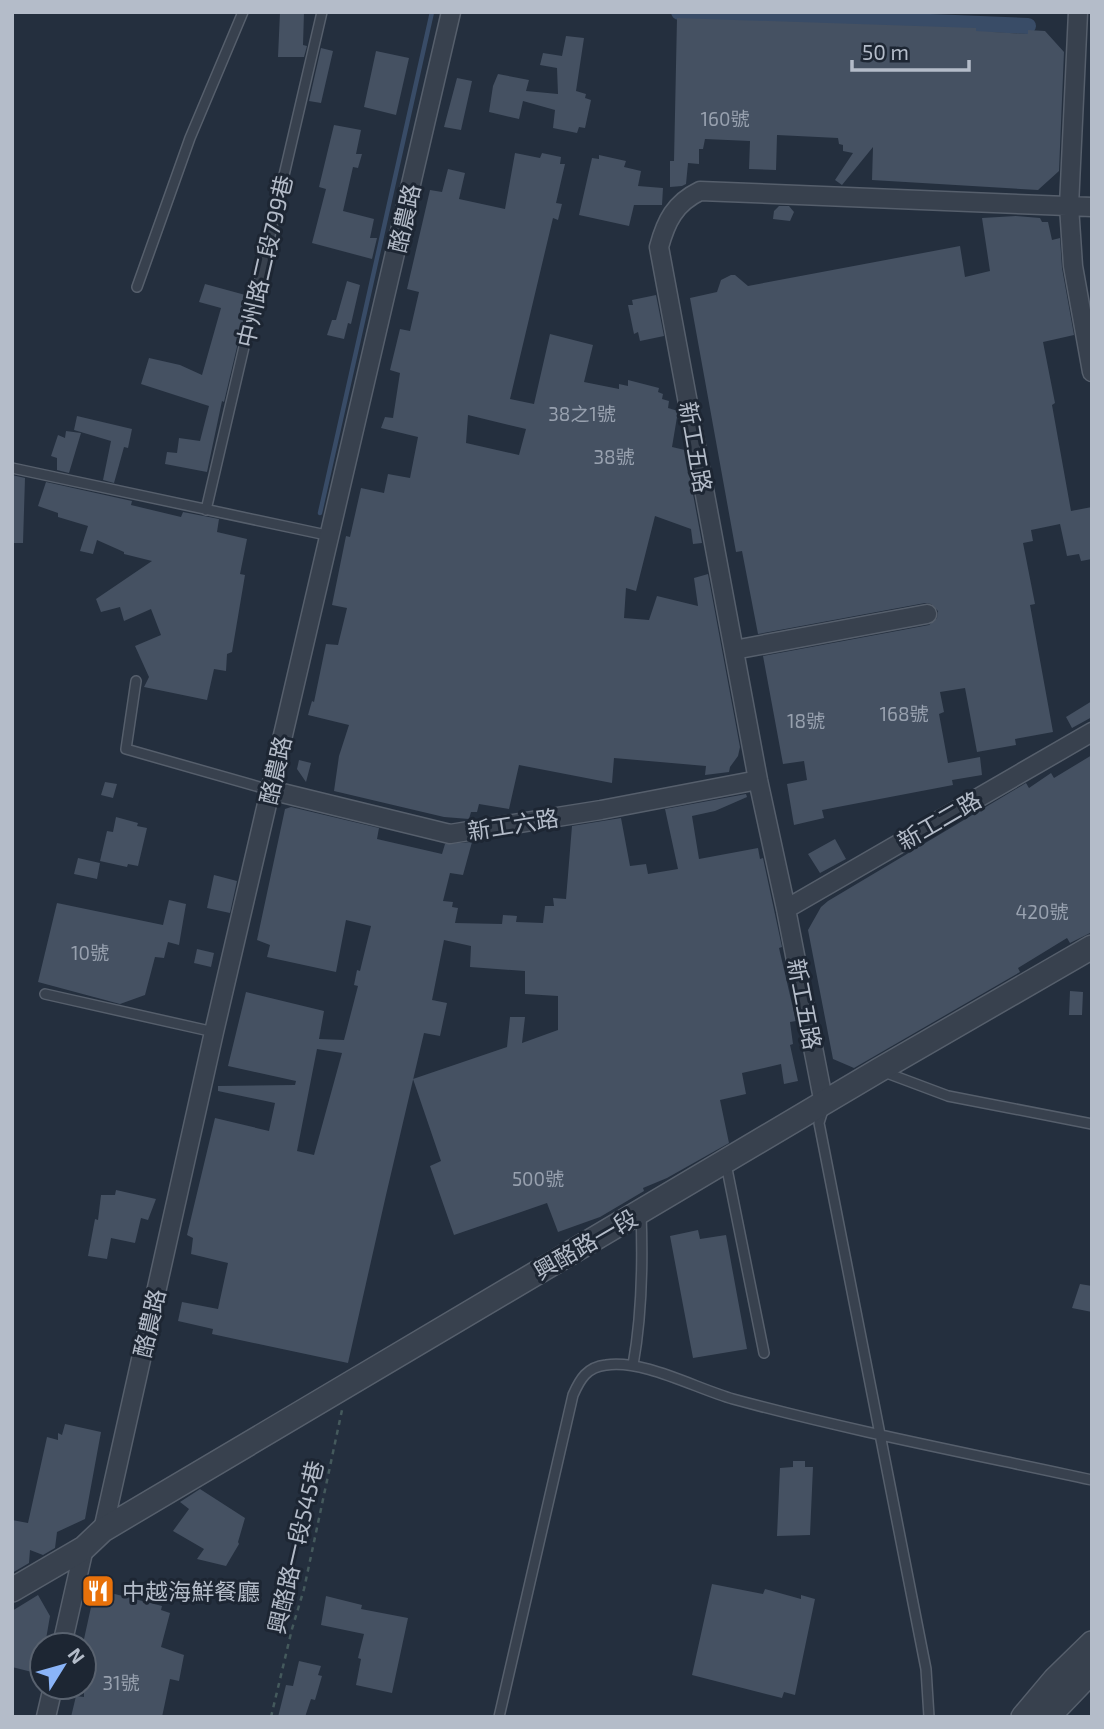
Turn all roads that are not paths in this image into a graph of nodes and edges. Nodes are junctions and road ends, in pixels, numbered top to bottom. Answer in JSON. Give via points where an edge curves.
{"nodes":[{"id":1,"x":243,"y":12,"type":"edge"},
{"id":2,"x":322,"y":12,"type":"edge"},
{"id":3,"x":451,"y":12,"type":"edge"},
{"id":4,"x":1078,"y":12,"type":"edge"},
{"id":5,"x":1069,"y":206,"type":"junction"},
{"id":6,"x":1092,"y":207,"type":"edge"},
{"id":7,"x":137,"y":287,"type":"dead end"},
{"id":8,"x":1092,"y":372,"type":"edge"},
{"id":9,"x":12,"y":468,"type":"edge"},
{"id":10,"x":206,"y":510,"type":"junction"},
{"id":11,"x":331,"y":536,"type":"junction"},
{"id":12,"x":927,"y":614,"type":"dead end"},
{"id":13,"x":734,"y":650,"type":"junction"},
{"id":14,"x":136,"y":681,"type":"dead end"},
{"id":15,"x":1092,"y":732,"type":"edge"},
{"id":16,"x":758,"y":780,"type":"junction"},
{"id":17,"x":270,"y":790,"type":"junction"},
{"id":18,"x":786,"y":909,"type":"junction"},
{"id":19,"x":1092,"y":947,"type":"edge"},
{"id":20,"x":46,"y":994,"type":"dead end"},
{"id":21,"x":214,"y":1032,"type":"junction"},
{"id":22,"x":879,"y":1070,"type":"junction"},
{"id":23,"x":822,"y":1114,"type":"junction"},
{"id":24,"x":1092,"y":1124,"type":"edge"},
{"id":25,"x":726,"y":1162,"type":"junction"},
{"id":26,"x":641,"y":1211,"type":"junction"},
{"id":27,"x":764,"y":1353,"type":"dead end"},
{"id":28,"x":633,"y":1365,"type":"junction"},
{"id":29,"x":880,"y":1434,"type":"junction"},
{"id":30,"x":1092,"y":1480,"type":"edge"},
{"id":31,"x":103,"y":1530,"type":"junction"},
{"id":32,"x":84,"y":1548,"type":"junction"},
{"id":33,"x":12,"y":1590,"type":"edge"},
{"id":34,"x":65,"y":1631,"type":"edge"},
{"id":35,"x":1092,"y":1643,"type":"edge"},
{"id":36,"x":1092,"y":1671,"type":"edge"},
{"id":37,"x":499,"y":1717,"type":"edge"},
{"id":38,"x":929,"y":1717,"type":"edge"},
{"id":39,"x":1023,"y":1717,"type":"edge"},
{"id":40,"x":1048,"y":1717,"type":"edge"}],
"edges":[{"from":1,"to":7,"type":"lane","via":[[190,138]]},
{"from":2,"to":10,"type":"lane","name":"中州路二段799巷"},
{"from":3,"to":11,"type":"street","name":"酪農路"},
{"from":4,"to":5,"type":"street"},
{"from":5,"to":6,"type":"street","name":"新工五路"},
{"from":5,"to":8,"type":"street","via":[[1073,266]]},
{"from":5,"to":13,"type":"street","name":"新工五路","via":[[701,191],[676,207],[659,247]]},
{"from":9,"to":10,"type":"lane"},
{"from":10,"to":11,"type":"lane"},
{"from":11,"to":17,"type":"street","name":"酪農路"},
{"from":12,"to":13,"type":"street"},
{"from":13,"to":16,"type":"street","name":"新工五路"},
{"from":14,"to":17,"type":"lane","via":[[126,749]]},
{"from":15,"to":18,"type":"street","name":"新工二路"},
{"from":16,"to":17,"type":"street","name":"新工六路","via":[[450,834]]},
{"from":16,"to":18,"type":"street","name":"新工五路"},
{"from":17,"to":21,"type":"street","name":"酪農路"},
{"from":18,"to":23,"type":"street","name":"新工五路"},
{"from":19,"to":22,"type":"street","name":"興酪路一段"},
{"from":20,"to":21,"type":"lane"},
{"from":21,"to":31,"type":"street","name":"酪農路"},
{"from":22,"to":23,"type":"street","name":"興酪路一段"},
{"from":22,"to":24,"type":"lane","via":[[948,1096]]},
{"from":23,"to":25,"type":"street","name":"興酪路一段"},
{"from":23,"to":29,"type":"lane"},
{"from":25,"to":26,"type":"street","name":"興酪路一段"},
{"from":25,"to":27,"type":"lane"},
{"from":26,"to":28,"type":"lane","via":[[643,1260]]},
{"from":26,"to":31,"type":"street","name":"興酪路一段"},
{"from":28,"to":29,"type":"lane","via":[[732,1399]]},
{"from":28,"to":37,"type":"lane","via":[[605,1365],[587,1372],[573,1395]]},
{"from":29,"to":30,"type":"lane"},
{"from":29,"to":38,"type":"lane","via":[[926,1670]]},
{"from":31,"to":32,"type":"street","name":"興酪路一段"},
{"from":32,"to":33,"type":"street","name":"興酪路一段"},
{"from":32,"to":34,"type":"street"},
{"from":35,"to":39,"type":"street"},
{"from":36,"to":40,"type":"street"}]}
